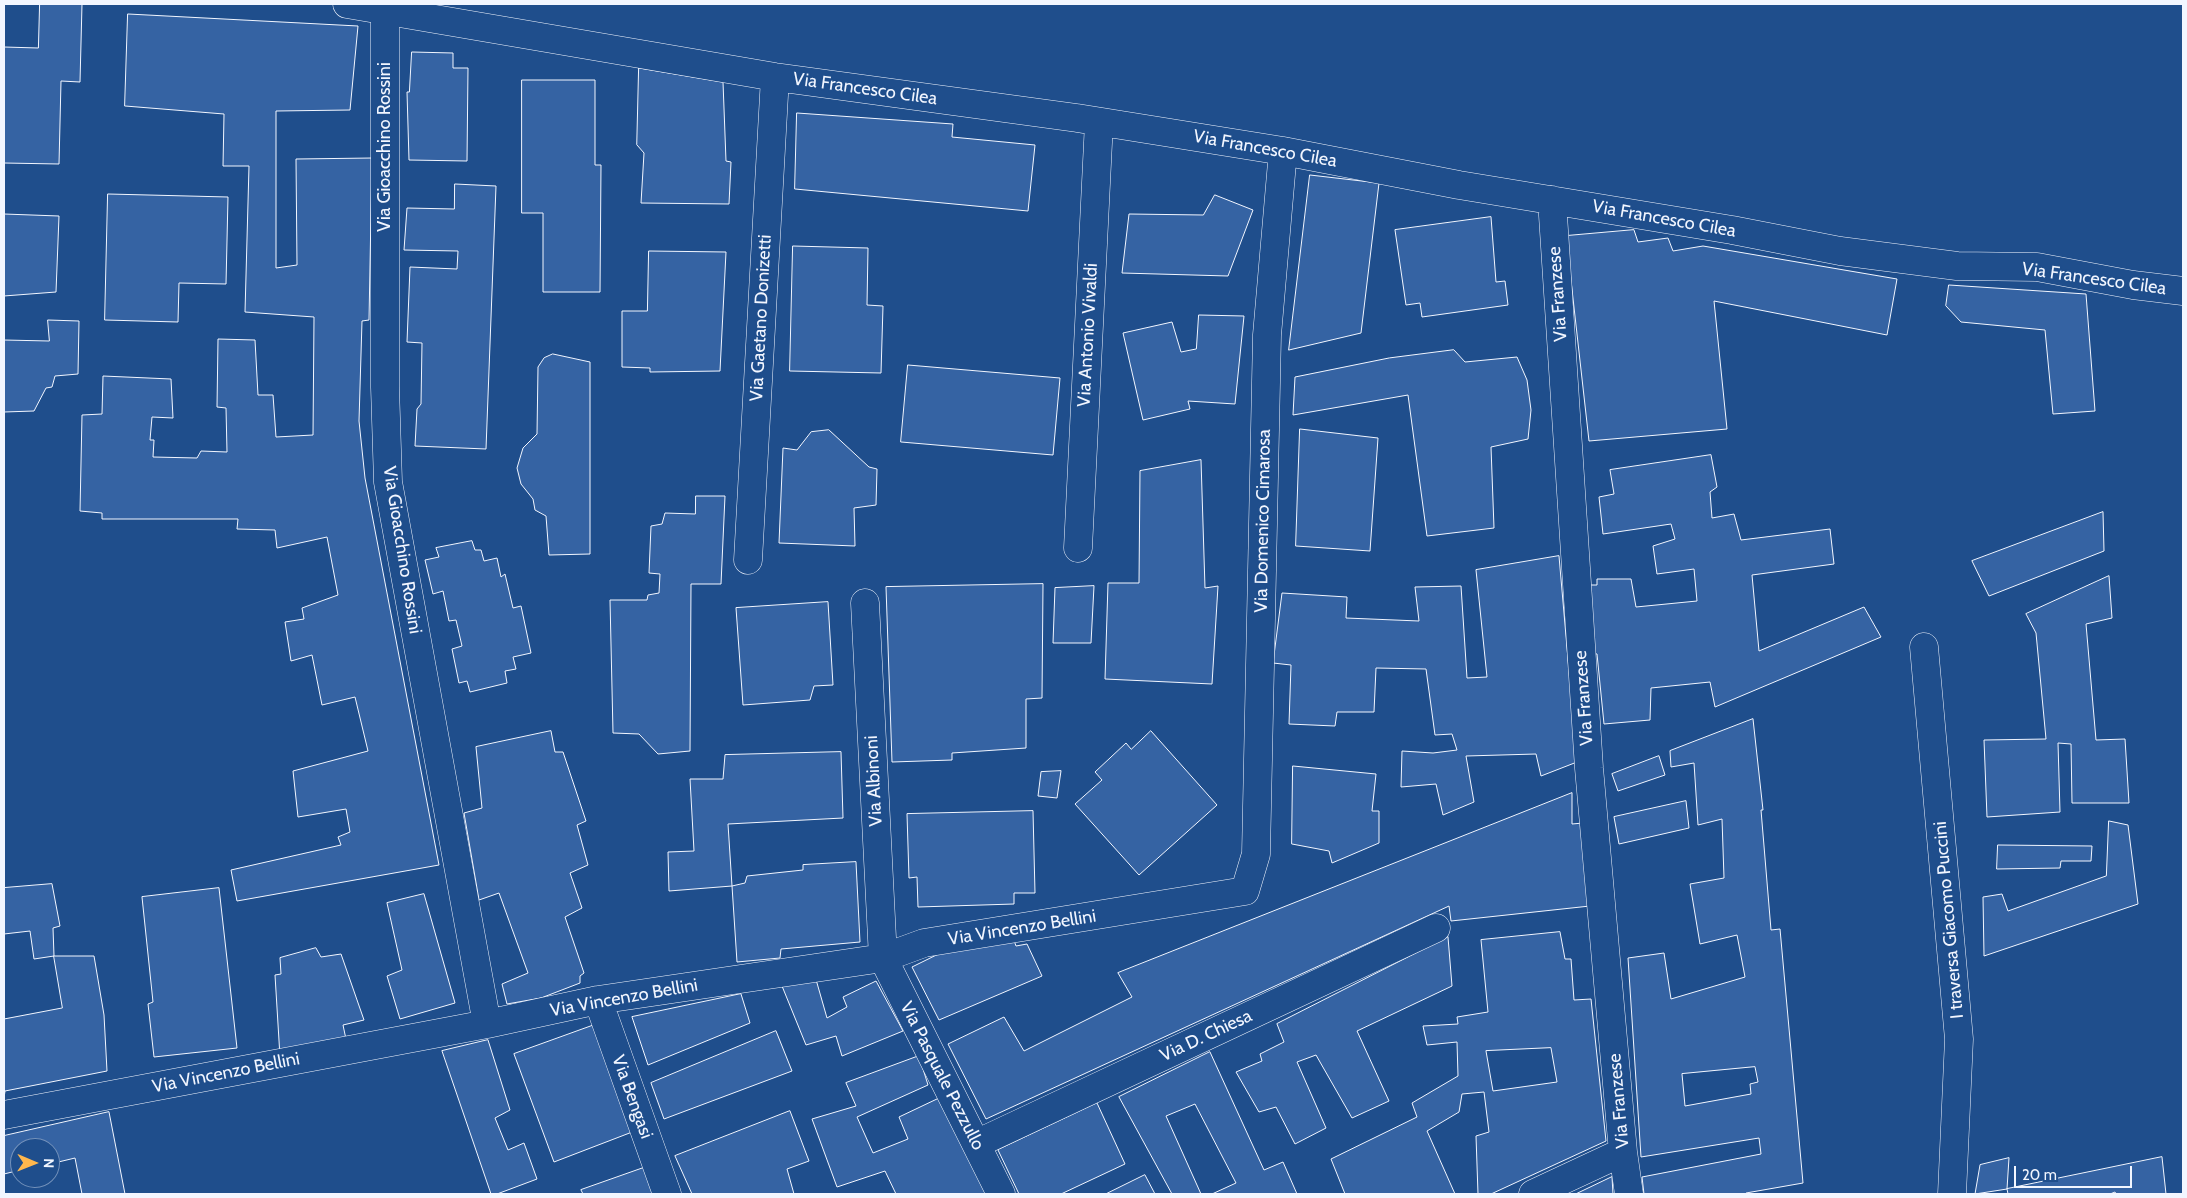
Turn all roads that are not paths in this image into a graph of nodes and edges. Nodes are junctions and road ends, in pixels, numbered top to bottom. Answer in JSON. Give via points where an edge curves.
{"nodes":[{"id":1,"x":347,"y":4,"type":"edge"},
{"id":2,"x":385,"y":10,"type":"junction"},
{"id":3,"x":775,"y":76,"type":"junction"},
{"id":4,"x":1099,"y":122,"type":"junction"},
{"id":5,"x":1283,"y":151,"type":"junction"},
{"id":6,"x":1552,"y":200,"type":"junction"},
{"id":7,"x":2183,"y":292,"type":"edge"},
{"id":8,"x":1078,"y":548,"type":"dead end"},
{"id":9,"x":748,"y":560,"type":"dead end"},
{"id":10,"x":865,"y":603,"type":"dead end"},
{"id":11,"x":1924,"y":647,"type":"dead end"},
{"id":12,"x":1245,"y":890,"type":"joint"},
{"id":13,"x":1436,"y":928,"type":"dead end"},
{"id":14,"x":882,"y":958,"type":"junction"},
{"id":15,"x":598,"y":1000,"type":"junction"},
{"id":16,"x":487,"y":1024,"type":"junction"},
{"id":17,"x":4,"y":1115,"type":"edge"},
{"id":18,"x":976,"y":1144,"type":"junction"},
{"id":19,"x":1623,"y":1152,"type":"junction"},
{"id":20,"x":667,"y":1194,"type":"edge"},
{"id":21,"x":1001,"y":1194,"type":"edge"},
{"id":22,"x":1533,"y":1194,"type":"edge"},
{"id":23,"x":1629,"y":1194,"type":"edge"},
{"id":24,"x":1952,"y":1194,"type":"edge"}],
"edges":[{"from":1,"to":2,"type":"street","name":"Via Francesco Cilea"},
{"from":2,"to":3,"type":"street","name":"Via Francesco Cilea"},
{"from":2,"to":16,"type":"street","name":"Via Gioacchino Rossini","via":[[384,387],[388,482]]},
{"from":3,"to":4,"type":"street","name":"Via Francesco Cilea"},
{"from":3,"to":9,"type":"street","name":"Via Gaetano Donizetti"},
{"from":4,"to":5,"type":"street","name":"Via Francesco Cilea"},
{"from":4,"to":8,"type":"street","name":"Via Antonio Vivaldi"},
{"from":5,"to":6,"type":"street","name":"Via Francesco Cilea"},
{"from":5,"to":12,"type":"street","name":"Via Domenico Cimarosa","via":[[1267,335],[1256,854]]},
{"from":6,"to":7,"type":"street","name":"Via Francesco Cilea","via":[[1840,252],[1957,266],[2037,267]]},
{"from":6,"to":19,"type":"street","name":"Via Franzese","via":[[1589,768]]},
{"from":10,"to":14,"type":"street","name":"Via Albinoni"},
{"from":11,"to":24,"type":"street","name":"I traversa Giacomo Puccini","via":[[1959,1039]]},
{"from":12,"to":14,"type":"street","name":"Via Vincenzo Bellini","via":[[924,943]]},
{"from":13,"to":18,"type":"street","name":"Via D. Chiesa"},
{"from":14,"to":15,"type":"street","name":"Via Vincenzo Bellini"},
{"from":14,"to":18,"type":"street","name":"Via Pasquale Pezzullo"},
{"from":15,"to":16,"type":"street","name":"Via Vincenzo Bellini"},
{"from":15,"to":20,"type":"street","name":"Via Bengasi"},
{"from":16,"to":17,"type":"street","name":"Via Vincenzo Bellini"},
{"from":18,"to":21,"type":"street","name":"Via Pasquale Pezzullo"},
{"from":19,"to":22,"type":"street"},
{"from":19,"to":23,"type":"street","name":"Via Franzese"}]}
